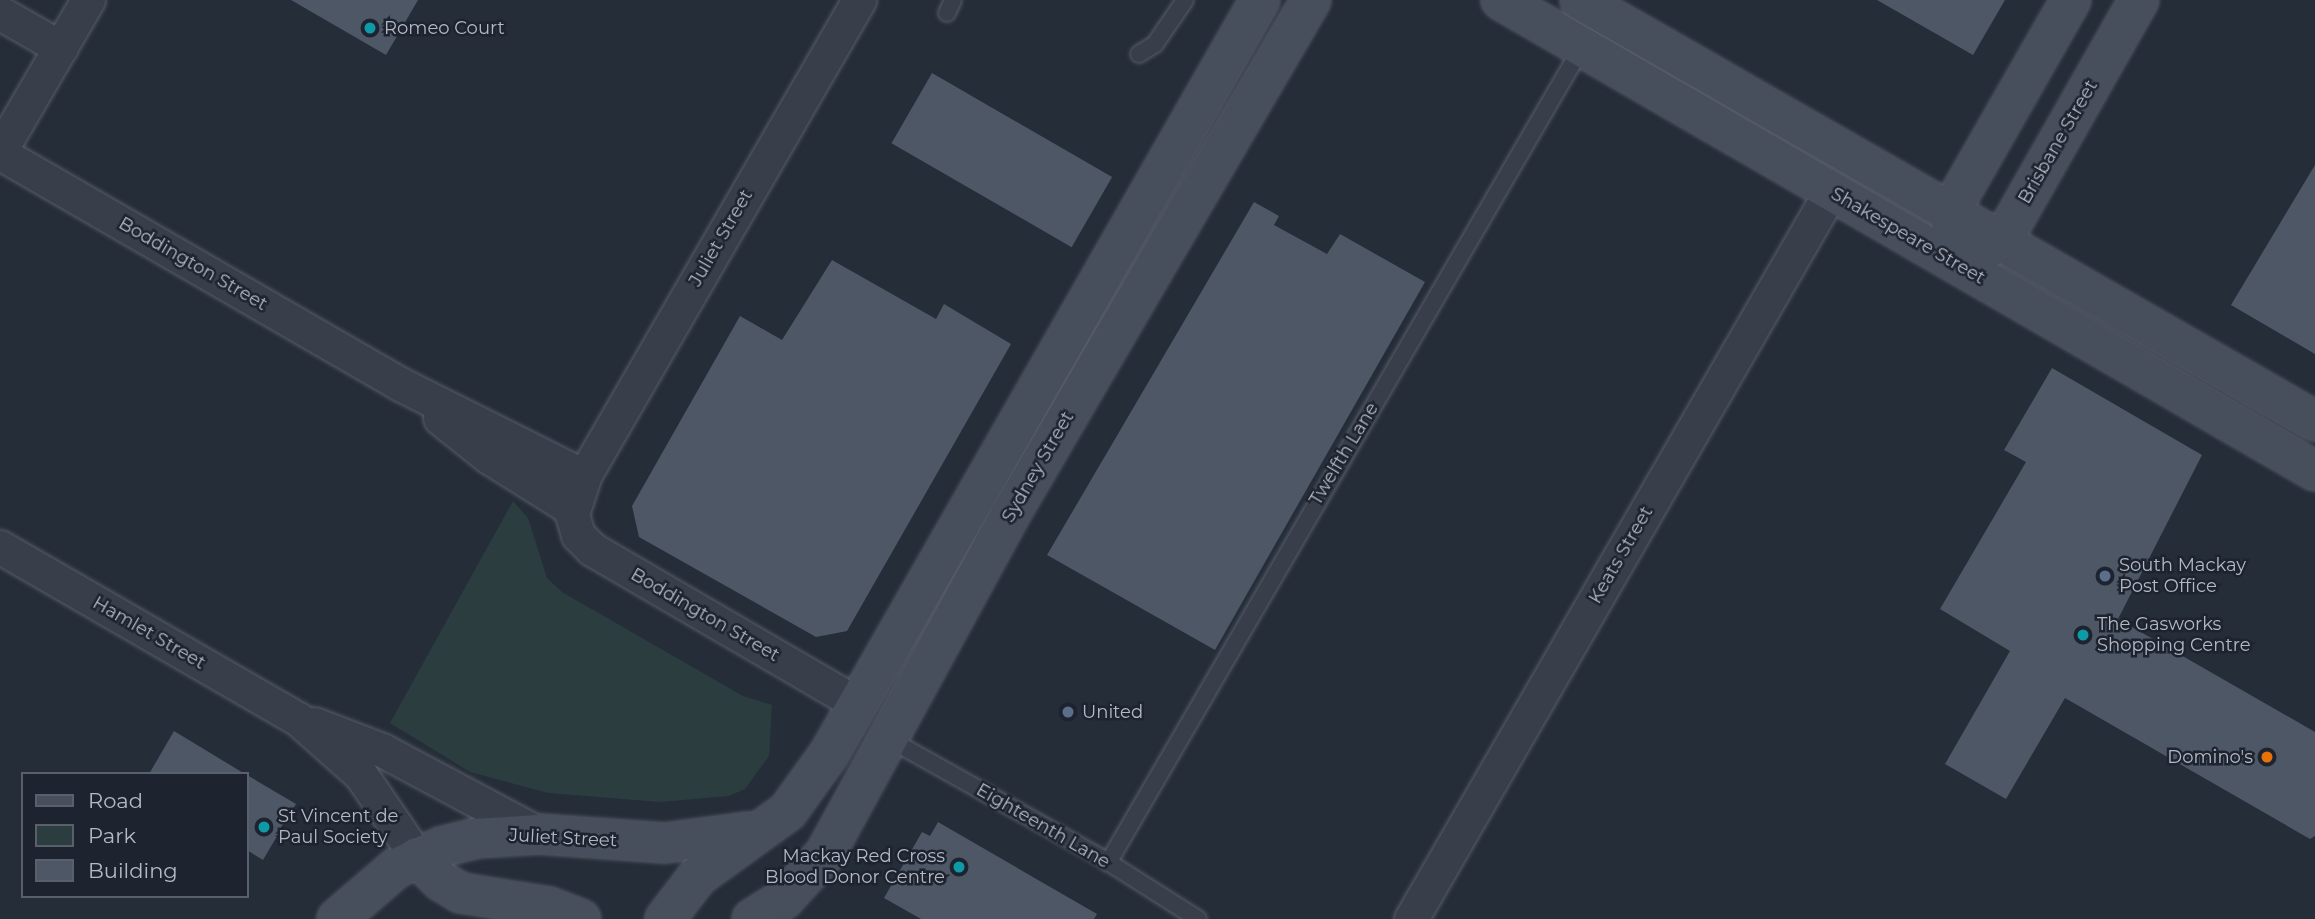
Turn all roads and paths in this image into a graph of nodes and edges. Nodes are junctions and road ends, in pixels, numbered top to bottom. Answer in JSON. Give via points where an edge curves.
{"nodes":[{"id":1,"x":88,"y":0,"type":"edge"},
{"id":2,"x":859,"y":0,"type":"edge"},
{"id":3,"x":1185,"y":0,"type":"edge"},
{"id":4,"x":1260,"y":0,"type":"edge"},
{"id":5,"x":1311,"y":0,"type":"edge"},
{"id":6,"x":1501,"y":0,"type":"edge"},
{"id":7,"x":1580,"y":0,"type":"edge"},
{"id":8,"x":2071,"y":0,"type":"edge"},
{"id":9,"x":2139,"y":0,"type":"edge"},
{"id":10,"x":0,"y":13,"type":"edge"},
{"id":11,"x":1582,"y":47,"type":"junction"},
{"id":12,"x":61,"y":48,"type":"junction"},
{"id":13,"x":1139,"y":54,"type":"dead end"},
{"id":14,"x":1992,"y":137,"type":"junction"},
{"id":15,"x":0,"y":152,"type":"edge"},
{"id":16,"x":2044,"y":167,"type":"junction"},
{"id":17,"x":1830,"y":191,"type":"junction"},
{"id":18,"x":1951,"y":210,"type":"junction"},
{"id":19,"x":2002,"y":241,"type":"junction"},
{"id":20,"x":1955,"y":263,"type":"junction"},
{"id":21,"x":386,"y":376,"type":"junction"},
{"id":22,"x":2315,"y":421,"type":"edge"},
{"id":23,"x":2315,"y":471,"type":"edge"},
{"id":24,"x":584,"y":476,"type":"junction"},
{"id":25,"x":572,"y":509,"type":"junction"},
{"id":26,"x":0,"y":547,"type":"edge"},
{"id":27,"x":858,"y":704,"type":"junction"},
{"id":28,"x":298,"y":719,"type":"junction"},
{"id":29,"x":885,"y":736,"type":"junction"},
{"id":30,"x":770,"y":824,"type":"junction"},
{"id":31,"x":539,"y":834,"type":"junction"},
{"id":32,"x":417,"y":857,"type":"junction"},
{"id":33,"x":1108,"y":863,"type":"junction"},
{"id":34,"x":762,"y":917,"type":"edge"},
{"id":35,"x":337,"y":919,"type":"edge"},
{"id":36,"x":581,"y":919,"type":"edge"},
{"id":37,"x":665,"y":919,"type":"edge"},
{"id":38,"x":1198,"y":919,"type":"edge"},
{"id":39,"x":1411,"y":919,"type":"edge"}],
"edges":[{"from":1,"to":12,"type":"street"},
{"from":2,"to":24,"type":"street","name":"Juliet Street"},
{"from":3,"to":13,"type":"lane","via":[[1155,44]]},
{"from":4,"to":27,"type":"main road"},
{"from":5,"to":29,"type":"main road","name":"Sydney Street"},
{"from":6,"to":11,"type":"main road","name":"Shakespeare Street"},
{"from":7,"to":18,"type":"main road"},
{"from":8,"to":14,"type":"main road"},
{"from":9,"to":16,"type":"main road","name":"Brisbane Street"},
{"from":10,"to":12,"type":"street"},
{"from":11,"to":17,"type":"main road","name":"Shakespeare Street"},
{"from":11,"to":33,"type":"lane","name":"Twelfth Lane"},
{"from":12,"to":15,"type":"street"},
{"from":14,"to":16,"type":"main road"},
{"from":14,"to":18,"type":"main road"},
{"from":15,"to":21,"type":"street","name":"Boddington Street"},
{"from":16,"to":19,"type":"main road","name":"Brisbane Street"},
{"from":17,"to":20,"type":"main road","name":"Shakespeare Street"},
{"from":17,"to":39,"type":"street","name":"Keats Street"},
{"from":18,"to":19,"type":"main road"},
{"from":18,"to":20,"type":"main road"},
{"from":19,"to":20,"type":"main road"},
{"from":19,"to":22,"type":"main road"},
{"from":20,"to":23,"type":"main road","name":"Shakespeare Street"},
{"from":21,"to":24,"type":"street","name":"Boddington Street"},
{"from":21,"to":25,"type":"street","name":"Boddington Street","via":[[489,457]]},
{"from":24,"to":25,"type":"street"},
{"from":25,"to":27,"type":"street","name":"Boddington Street","via":[[578,535],[592,549]]},
{"from":26,"to":28,"type":"street","name":"Hamlet Street"},
{"from":27,"to":29,"type":"main road"},
{"from":27,"to":30,"type":"main road","via":[[798,800]]},
{"from":28,"to":31,"type":"street","name":"Hamlet Street","via":[[382,750]]},
{"from":28,"to":32,"type":"street","name":"Hamlet Street","via":[[361,775]]},
{"from":29,"to":33,"type":"lane","name":"Eighteenth Lane"},
{"from":29,"to":34,"type":"main road","name":"Sydney Street","via":[[825,854],[797,887]]},
{"from":30,"to":31,"type":"main road","name":"Juliet Street","via":[[725,838],[679,843]]},
{"from":30,"to":37,"type":"main road","via":[[698,876]]},
{"from":31,"to":32,"type":"main road","name":"Juliet Street","via":[[476,838]]},
{"from":32,"to":35,"type":"main road","name":"Juliet Street","via":[[367,889]]},
{"from":32,"to":36,"type":"main road","via":[[441,881],[461,892],[549,907]]},
{"from":33,"to":38,"type":"lane","name":"Eighteenth Lane"}]}
